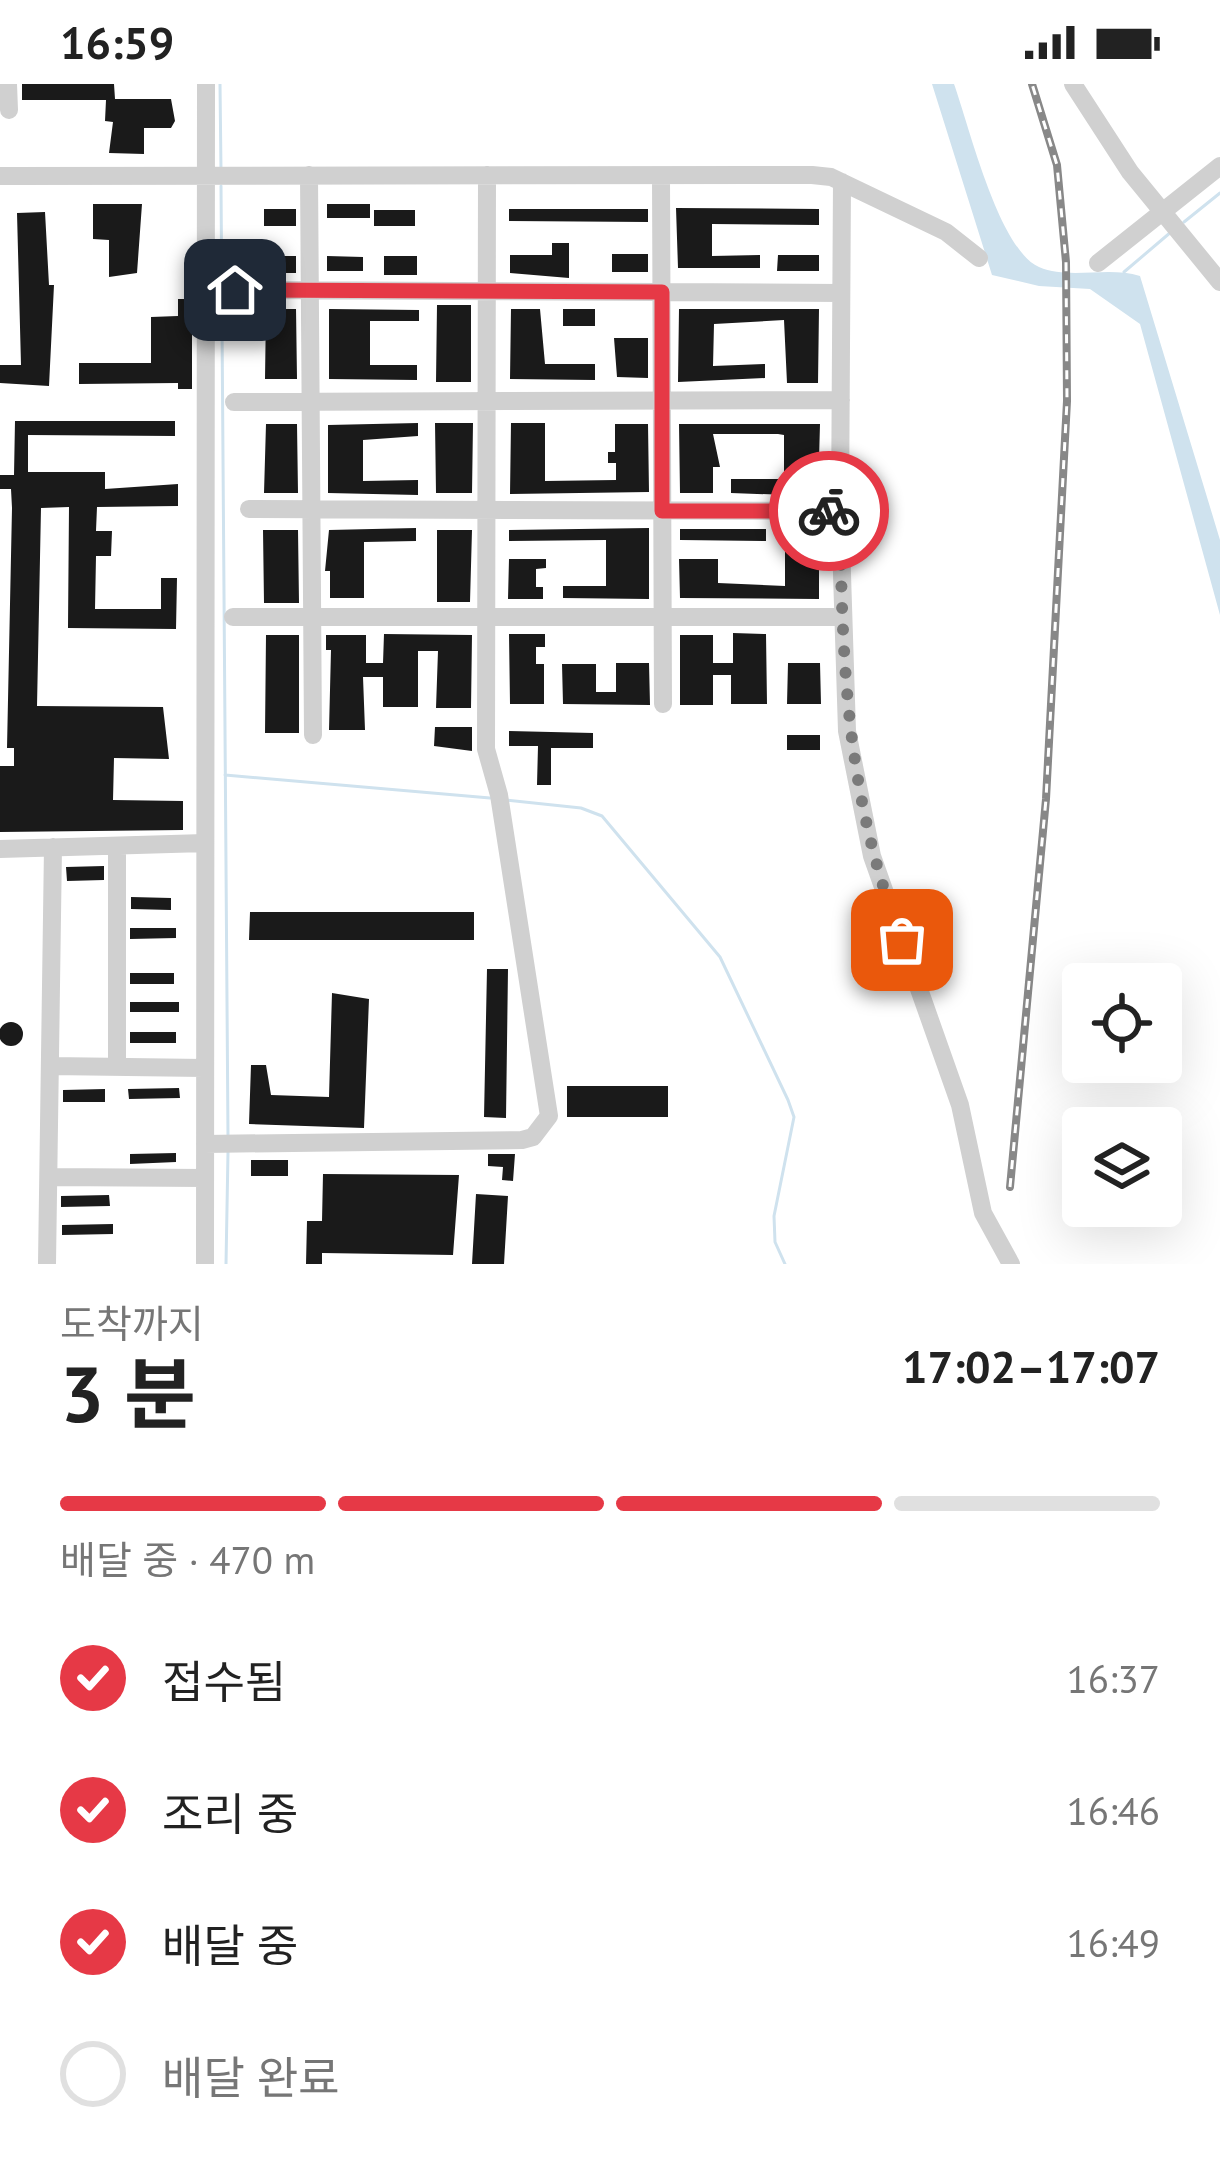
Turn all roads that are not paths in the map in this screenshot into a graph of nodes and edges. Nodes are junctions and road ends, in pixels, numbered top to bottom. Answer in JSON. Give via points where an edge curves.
{"nodes":[{"id":1,"x":8,"y":84,"type":"edge"},
{"id":2,"x":206,"y":84,"type":"edge"},
{"id":3,"x":1073,"y":84,"type":"edge"},
{"id":4,"x":9,"y":110,"type":"dead end"},
{"id":5,"x":1220,"y":166,"type":"edge"},
{"id":6,"x":310,"y":175,"type":"junction"},
{"id":7,"x":488,"y":175,"type":"junction"},
{"id":8,"x":0,"y":176,"type":"edge"},
{"id":9,"x":217,"y":177,"type":"junction"},
{"id":10,"x":662,"y":177,"type":"junction"},
{"id":11,"x":842,"y":182,"type":"junction"},
{"id":12,"x":1166,"y":216,"type":"junction"},
{"id":13,"x":979,"y":258,"type":"dead end"},
{"id":14,"x":1098,"y":263,"type":"dead end"},
{"id":15,"x":1220,"y":282,"type":"edge"},
{"id":16,"x":235,"y":290,"type":"dead end"},
{"id":17,"x":312,"y":291,"type":"junction"},
{"id":18,"x":487,"y":292,"type":"junction"},
{"id":19,"x":662,"y":292,"type":"junction"},
{"id":20,"x":841,"y":292,"type":"junction"},
{"id":21,"x":841,"y":400,"type":"junction"},
{"id":22,"x":487,"y":401,"type":"junction"},
{"id":23,"x":662,"y":401,"type":"junction"},
{"id":24,"x":234,"y":402,"type":"dead end"},
{"id":25,"x":314,"y":402,"type":"junction"},
{"id":26,"x":249,"y":509,"type":"dead end"},
{"id":27,"x":312,"y":510,"type":"junction"},
{"id":28,"x":487,"y":510,"type":"junction"},
{"id":29,"x":662,"y":511,"type":"junction"},
{"id":30,"x":840,"y":511,"type":"junction"},
{"id":31,"x":233,"y":616,"type":"dead end"},
{"id":32,"x":312,"y":617,"type":"junction"},
{"id":33,"x":487,"y":617,"type":"junction"},
{"id":34,"x":663,"y":617,"type":"junction"},
{"id":35,"x":842,"y":617,"type":"junction"},
{"id":36,"x":663,"y":704,"type":"dead end"},
{"id":37,"x":313,"y":734,"type":"dead end"},
{"id":38,"x":205,"y":843,"type":"junction"},
{"id":39,"x":53,"y":847,"type":"junction"},
{"id":40,"x":117,"y":847,"type":"junction"},
{"id":41,"x":0,"y":849,"type":"edge"},
{"id":42,"x":51,"y":1066,"type":"junction"},
{"id":43,"x":117,"y":1066,"type":"junction"},
{"id":44,"x":204,"y":1068,"type":"junction"},
{"id":45,"x":220,"y":1142,"type":"junction"},
{"id":46,"x":50,"y":1177,"type":"junction"},
{"id":47,"x":205,"y":1178,"type":"junction"},
{"id":48,"x":47,"y":1264,"type":"edge"},
{"id":49,"x":205,"y":1264,"type":"edge"},
{"id":50,"x":1011,"y":1264,"type":"edge"}],
"edges":[{"from":1,"to":4,"type":"street"},
{"from":2,"to":9,"type":"street"},
{"from":3,"to":12,"type":"street"},
{"from":5,"to":12,"type":"street"},
{"from":6,"to":7,"type":"street"},
{"from":6,"to":9,"type":"street"},
{"from":6,"to":17,"type":"street"},
{"from":7,"to":10,"type":"street"},
{"from":7,"to":18,"type":"street"},
{"from":8,"to":9,"type":"street"},
{"from":9,"to":38,"type":"street"},
{"from":10,"to":11,"type":"street","via":[[812,175]]},
{"from":10,"to":19,"type":"street"},
{"from":11,"to":13,"type":"street","via":[[946,232]]},
{"from":11,"to":20,"type":"street"},
{"from":12,"to":14,"type":"street"},
{"from":12,"to":15,"type":"street"},
{"from":16,"to":17,"type":"street"},
{"from":17,"to":18,"type":"street"},
{"from":17,"to":25,"type":"street"},
{"from":18,"to":19,"type":"street"},
{"from":18,"to":22,"type":"street"},
{"from":19,"to":20,"type":"street"},
{"from":19,"to":23,"type":"street"},
{"from":20,"to":21,"type":"street"},
{"from":21,"to":23,"type":"street"},
{"from":21,"to":30,"type":"street"},
{"from":22,"to":23,"type":"street"},
{"from":22,"to":25,"type":"street"},
{"from":22,"to":28,"type":"street"},
{"from":23,"to":29,"type":"street"},
{"from":24,"to":25,"type":"street"},
{"from":25,"to":27,"type":"street"},
{"from":26,"to":27,"type":"street"},
{"from":27,"to":28,"type":"street"},
{"from":27,"to":32,"type":"street"},
{"from":28,"to":29,"type":"street"},
{"from":28,"to":33,"type":"street"},
{"from":29,"to":30,"type":"street"},
{"from":29,"to":34,"type":"street"},
{"from":30,"to":35,"type":"street"},
{"from":31,"to":32,"type":"street"},
{"from":32,"to":33,"type":"street"},
{"from":32,"to":37,"type":"street"},
{"from":33,"to":34,"type":"street"},
{"from":33,"to":45,"type":"street","via":[[486,749],[548,1102],[542,1128],[522,1140]]},
{"from":34,"to":35,"type":"street"},
{"from":34,"to":36,"type":"street"},
{"from":35,"to":50,"type":"street","via":[[847,731],[872,856],[960,1106],[983,1213]]},
{"from":38,"to":40,"type":"street"},
{"from":38,"to":44,"type":"street"},
{"from":39,"to":40,"type":"street"},
{"from":39,"to":41,"type":"street"},
{"from":39,"to":42,"type":"street"},
{"from":40,"to":43,"type":"street"},
{"from":42,"to":43,"type":"street"},
{"from":42,"to":46,"type":"street"},
{"from":43,"to":44,"type":"street"},
{"from":44,"to":45,"type":"street"},
{"from":45,"to":47,"type":"street"},
{"from":46,"to":47,"type":"street"},
{"from":46,"to":48,"type":"street"},
{"from":47,"to":49,"type":"street"}]}
